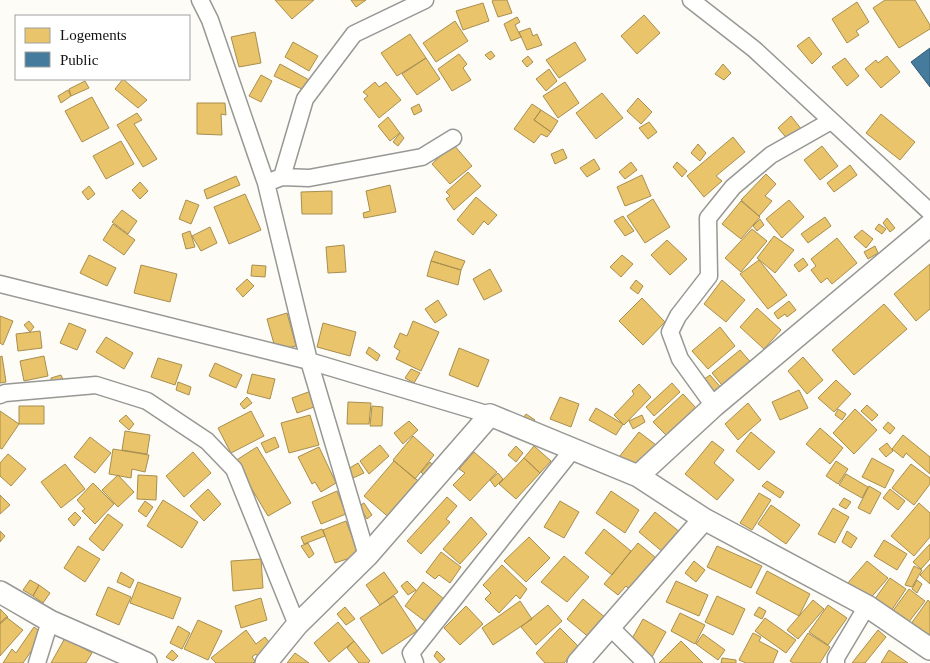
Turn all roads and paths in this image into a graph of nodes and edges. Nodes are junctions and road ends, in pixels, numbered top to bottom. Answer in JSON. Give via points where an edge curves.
{"nodes":[{"id":1,"x":200,"y":0,"type":"edge"},
{"id":2,"x":425,"y":0,"type":"edge"},
{"id":3,"x":691,"y":0,"type":"edge"},
{"id":4,"x":832,"y":121,"type":"junction"},
{"id":5,"x":453,"y":138,"type":"dead end"},
{"id":6,"x":274,"y":180,"type":"junction"},
{"id":7,"x":930,"y":212,"type":"edge"},
{"id":8,"x":930,"y":225,"type":"edge"},
{"id":9,"x":0,"y":284,"type":"edge"},
{"id":10,"x":309,"y":361,"type":"junction"},
{"id":11,"x":0,"y":396,"type":"edge"},
{"id":12,"x":714,"y":406,"type":"junction"},
{"id":13,"x":490,"y":415,"type":"junction"},
{"id":14,"x":574,"y":448,"type":"junction"},
{"id":15,"x":638,"y":476,"type":"junction"},
{"id":16,"x":704,"y":519,"type":"junction"},
{"id":17,"x":368,"y":556,"type":"junction"},
{"id":18,"x":0,"y":592,"type":"edge"},
{"id":19,"x":867,"y":606,"type":"junction"},
{"id":20,"x":50,"y":621,"type":"junction"},
{"id":21,"x":297,"y":625,"type":"junction"},
{"id":22,"x":610,"y":627,"type":"junction"},
{"id":23,"x":930,"y":649,"type":"edge"},
{"id":24,"x":409,"y":660,"type":"edge"},
{"id":25,"x":37,"y":663,"type":"edge"},
{"id":26,"x":146,"y":663,"type":"edge"},
{"id":27,"x":266,"y":663,"type":"edge"},
{"id":28,"x":578,"y":663,"type":"edge"},
{"id":29,"x":646,"y":663,"type":"edge"},
{"id":30,"x":836,"y":663,"type":"edge"}],
"edges":[{"from":1,"to":6,"type":"street"},
{"from":2,"to":6,"type":"street","via":[[354,34],[305,99]]},
{"from":3,"to":4,"type":"street","via":[[754,49]]},
{"from":4,"to":7,"type":"street"},
{"from":4,"to":12,"type":"street","via":[[771,155],[733,187],[708,218],[709,276],[678,316],[670,332],[680,359]]},
{"from":5,"to":6,"type":"street","via":[[422,157],[308,178]]},
{"from":6,"to":10,"type":"street"},
{"from":8,"to":12,"type":"street"},
{"from":9,"to":10,"type":"street"},
{"from":10,"to":13,"type":"street"},
{"from":10,"to":17,"type":"street"},
{"from":11,"to":21,"type":"street","via":[[4,393],[96,385],[147,401],[207,441],[234,469]]},
{"from":12,"to":15,"type":"street"},
{"from":13,"to":14,"type":"street"},
{"from":13,"to":17,"type":"street"},
{"from":14,"to":15,"type":"street"},
{"from":14,"to":24,"type":"street"},
{"from":15,"to":16,"type":"street"},
{"from":16,"to":19,"type":"street"},
{"from":16,"to":22,"type":"street"},
{"from":17,"to":21,"type":"street"},
{"from":18,"to":20,"type":"street"},
{"from":19,"to":23,"type":"street"},
{"from":19,"to":30,"type":"street"},
{"from":20,"to":25,"type":"street"},
{"from":20,"to":26,"type":"street"},
{"from":21,"to":27,"type":"street"},
{"from":22,"to":28,"type":"street"},
{"from":22,"to":29,"type":"street"}]}
